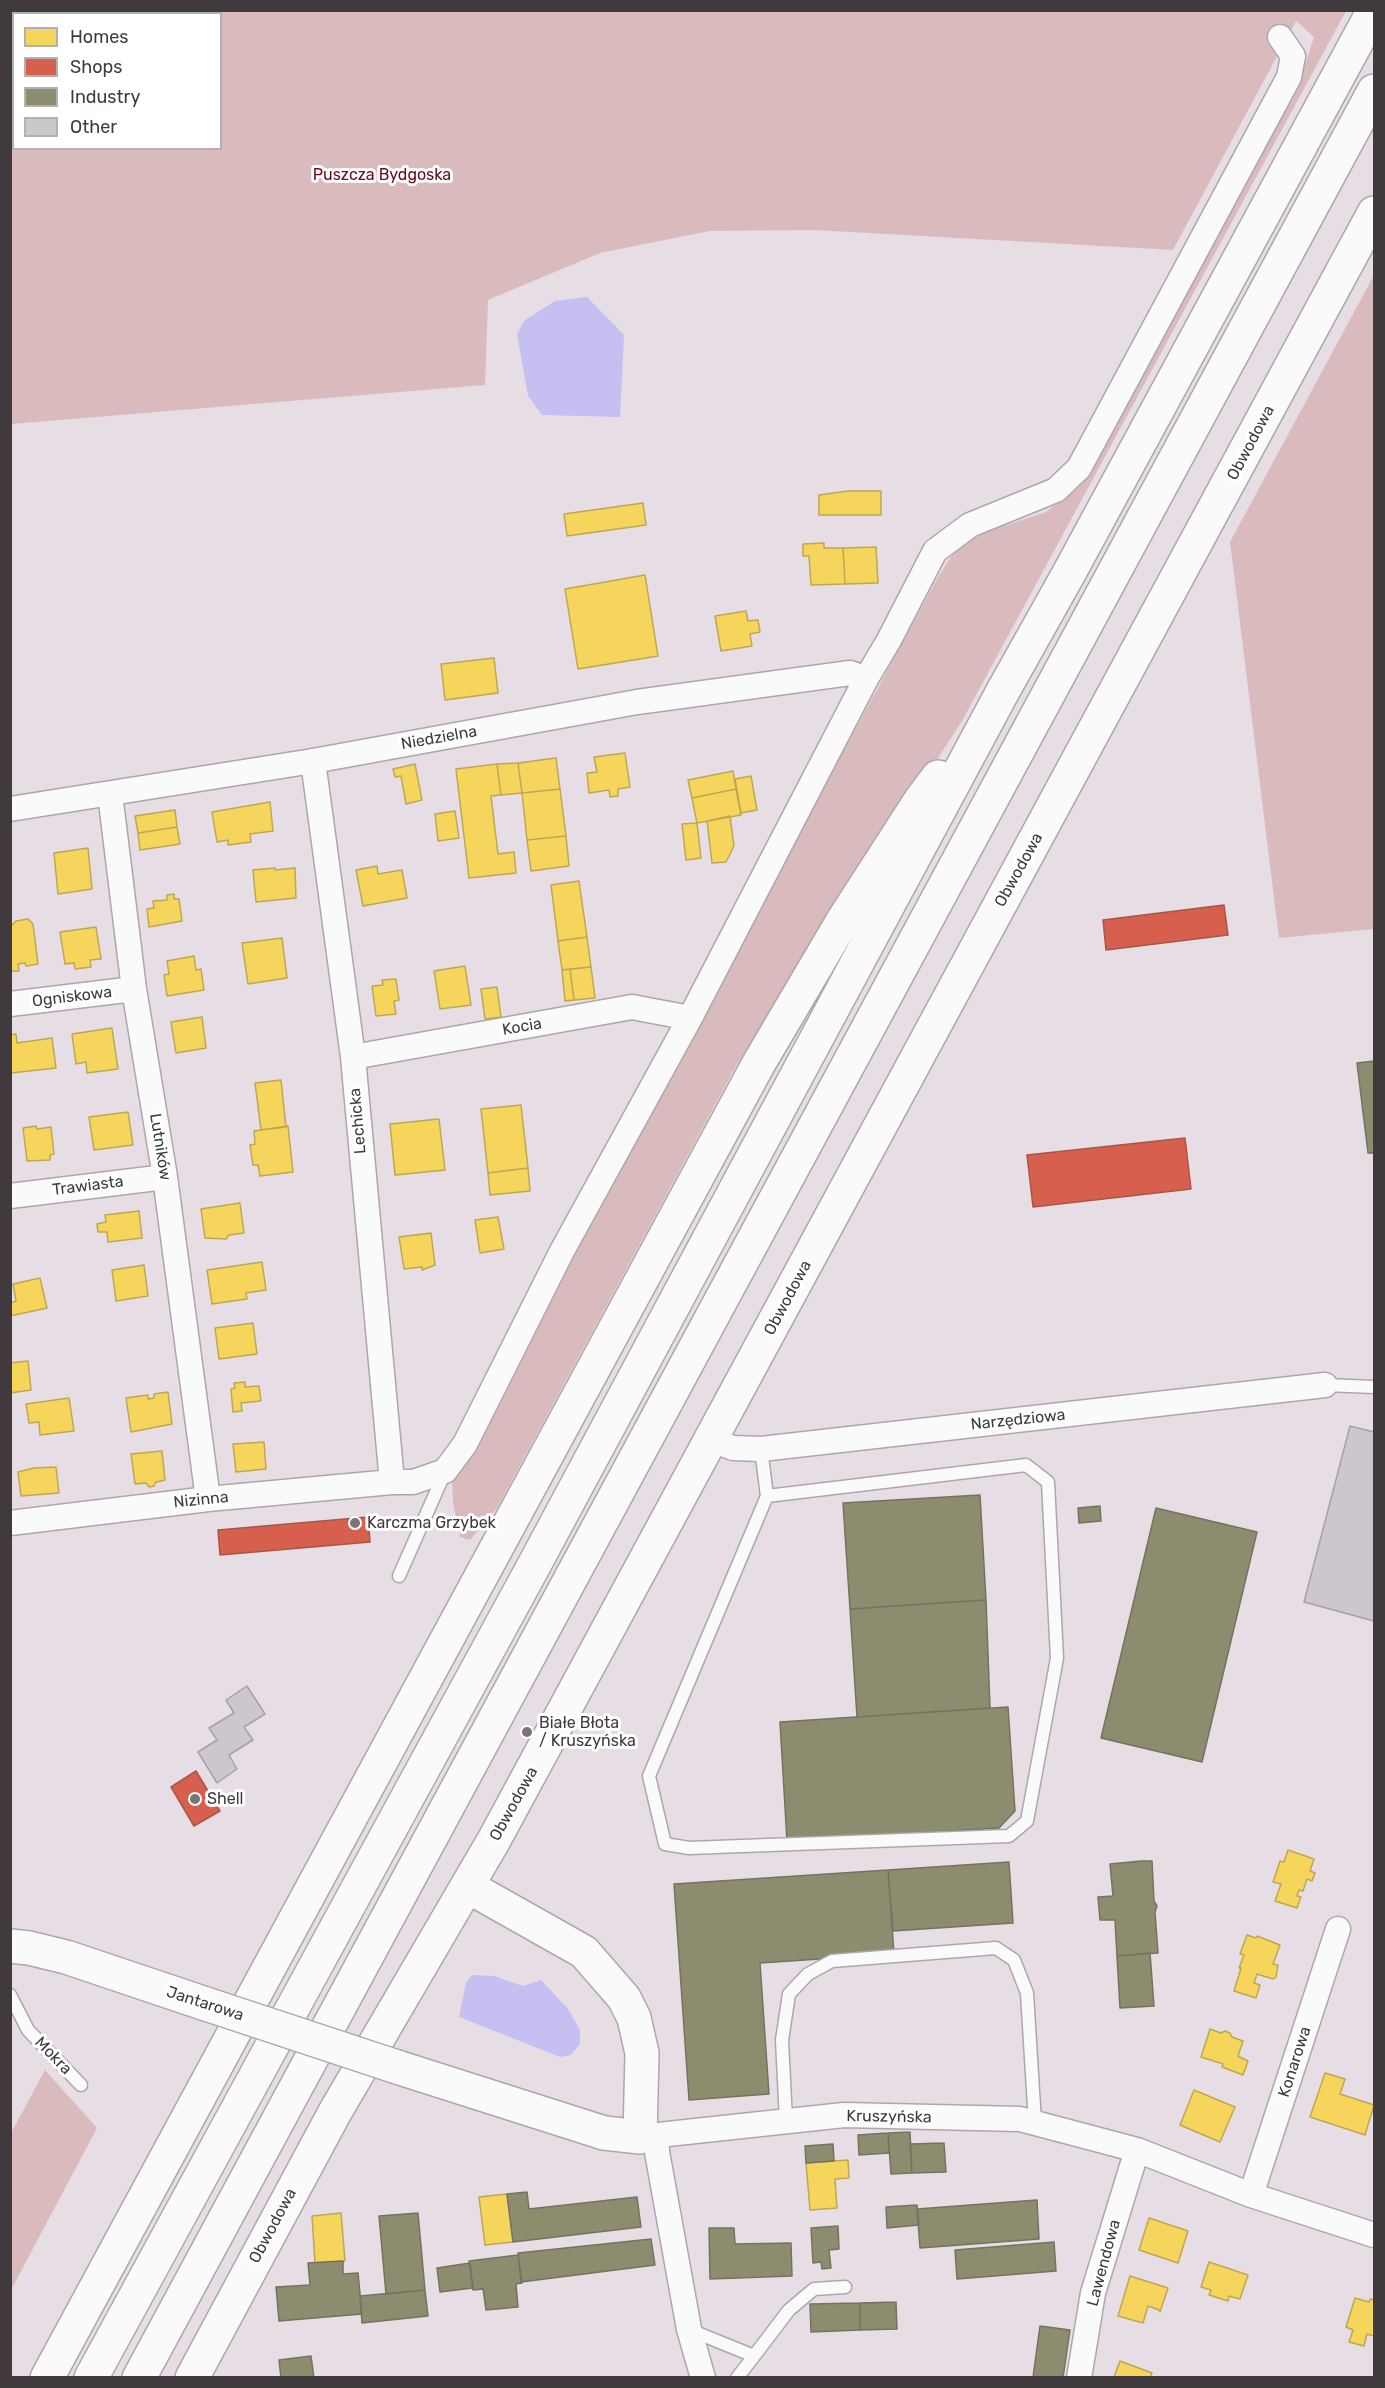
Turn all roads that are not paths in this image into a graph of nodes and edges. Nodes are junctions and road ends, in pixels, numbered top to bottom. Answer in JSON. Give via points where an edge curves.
{"nodes":[{"id":1,"x":1374,"y":10,"type":"edge"},
{"id":2,"x":1280,"y":37,"type":"dead end"},
{"id":3,"x":1374,"y":91,"type":"edge"},
{"id":4,"x":1374,"y":213,"type":"edge"},
{"id":5,"x":866,"y":679,"type":"junction"},
{"id":6,"x":1003,"y":691,"type":"junction"},
{"id":7,"x":313,"y":761,"type":"junction"},
{"id":8,"x":110,"y":794,"type":"junction"},
{"id":9,"x":10,"y":809,"type":"edge"},
{"id":10,"x":134,"y":989,"type":"junction"},
{"id":11,"x":10,"y":1005,"type":"edge"},
{"id":12,"x":690,"y":1018,"type":"junction"},
{"id":13,"x":352,"y":1058,"type":"junction"},
{"id":14,"x":165,"y":1177,"type":"junction"},
{"id":15,"x":10,"y":1196,"type":"edge"},
{"id":16,"x":1326,"y":1385,"type":"joint"},
{"id":17,"x":1374,"y":1387,"type":"edge"},
{"id":18,"x":712,"y":1440,"type":"junction"},
{"id":19,"x":761,"y":1449,"type":"junction"},
{"id":20,"x":445,"y":1471,"type":"junction"},
{"id":21,"x":392,"y":1482,"type":"junction"},
{"id":22,"x":767,"y":1496,"type":"junction"},
{"id":23,"x":208,"y":1499,"type":"junction"},
{"id":24,"x":10,"y":1523,"type":"edge"},
{"id":25,"x":399,"y":1576,"type":"dead end"},
{"id":26,"x":467,"y":1886,"type":"junction"},
{"id":27,"x":1338,"y":1929,"type":"dead end"},
{"id":28,"x":10,"y":1946,"type":"edge"},
{"id":29,"x":10,"y":1995,"type":"edge"},
{"id":30,"x":397,"y":2067,"type":"joint"},
{"id":31,"x":81,"y":2085,"type":"dead end"},
{"id":32,"x":786,"y":2121,"type":"junction"},
{"id":33,"x":1035,"y":2123,"type":"junction"},
{"id":34,"x":649,"y":2136,"type":"junction"},
{"id":35,"x":1137,"y":2150,"type":"junction"},
{"id":36,"x":1251,"y":2195,"type":"junction"},
{"id":37,"x":1374,"y":2235,"type":"edge"},
{"id":38,"x":845,"y":2287,"type":"dead end"},
{"id":39,"x":689,"y":2329,"type":"junction"},
{"id":40,"x":754,"y":2356,"type":"junction"},
{"id":41,"x":48,"y":2378,"type":"edge"},
{"id":42,"x":91,"y":2378,"type":"edge"},
{"id":43,"x":139,"y":2378,"type":"edge"},
{"id":44,"x":192,"y":2378,"type":"edge"},
{"id":45,"x":704,"y":2378,"type":"edge"},
{"id":46,"x":737,"y":2378,"type":"edge"},
{"id":47,"x":1079,"y":2378,"type":"edge"}],
"edges":[{"from":1,"to":6,"type":"main road"},
{"from":2,"to":5,"type":"street","via":[[1293,56],[1289,78],[1079,468],[1056,490],[970,525],[935,551]]},
{"from":3,"to":43,"type":"main road"},
{"from":4,"to":18,"type":"main road","name":"Obwodowa"},
{"from":5,"to":7,"type":"street","name":"Niedzielna","via":[[850,673],[637,702]]},
{"from":5,"to":12,"type":"street"},
{"from":6,"to":41,"type":"main road","via":[[920,801],[770,1043]]},
{"from":6,"to":42,"type":"main road","via":[[532,1569]]},
{"from":7,"to":8,"type":"street","name":"Niedzielna"},
{"from":7,"to":13,"type":"street","name":"Lechicka"},
{"from":8,"to":9,"type":"street","name":"Niedzielna"},
{"from":8,"to":10,"type":"street","name":"Lutników"},
{"from":10,"to":11,"type":"street","name":"Ogniskowa"},
{"from":10,"to":14,"type":"street","name":"Lutników"},
{"from":12,"to":13,"type":"street","name":"Kocia","via":[[632,1007]]},
{"from":12,"to":20,"type":"street","via":[[562,1251],[465,1444]]},
{"from":13,"to":21,"type":"street","name":"Lechicka"},
{"from":14,"to":15,"type":"street","name":"Trawiasta"},
{"from":14,"to":23,"type":"street","name":"Lutników"},
{"from":16,"to":17,"type":"lane"},
{"from":16,"to":19,"type":"street","name":"Narzędziowa"},
{"from":18,"to":19,"type":"street","name":"Narzędziowa","via":[[732,1448]]},
{"from":18,"to":26,"type":"main road","name":"Obwodowa"},
{"from":19,"to":22,"type":"lane"},
{"from":20,"to":21,"type":"street","name":"Nizinna","via":[[413,1482]]},
{"from":20,"to":25,"type":"lane"},
{"from":21,"to":23,"type":"street","name":"Nizinna"},
{"from":22,"to":22,"type":"lane","via":[[649,1776],[665,1844],[689,1848],[1009,1836],[1027,1821],[1058,1658],[1048,1482],[1026,1465]]},
{"from":23,"to":24,"type":"street","name":"Nizinna"},
{"from":26,"to":34,"type":"main road","via":[[584,1952],[624,1998],[634,2018],[642,2053]]},
{"from":26,"to":44,"type":"main road","name":"Obwodowa","via":[[335,2112]]},
{"from":27,"to":36,"type":"street","name":"Konarowa"},
{"from":28,"to":30,"type":"main road","name":"Jantarowa","bridge":true,"via":[[66,1957]]},
{"from":29,"to":31,"type":"lane","name":"Mokra","via":[[28,2030]]},
{"from":30,"to":34,"type":"main road","name":"Kruszyńska","via":[[604,2133]]},
{"from":32,"to":33,"type":"street","name":"Kruszyńska","via":[[844,2115],[1020,2119]]},
{"from":32,"to":33,"type":"lane","via":[[782,2040],[789,1994],[808,1974],[832,1961],[996,1948],[1014,1960],[1027,1993]]},
{"from":32,"to":34,"type":"street","name":"Kruszyńska"},
{"from":33,"to":35,"type":"street","name":"Kruszyńska"},
{"from":34,"to":39,"type":"street","via":[[657,2152]]},
{"from":35,"to":36,"type":"street","name":"Kruszyńska"},
{"from":35,"to":47,"type":"street","name":"Lawendowa","via":[[1093,2293]]},
{"from":36,"to":37,"type":"street","name":"Kruszyńska"},
{"from":38,"to":40,"type":"lane","via":[[814,2289],[789,2310]]},
{"from":39,"to":40,"type":"lane"},
{"from":39,"to":45,"type":"street"},
{"from":40,"to":46,"type":"lane"}]}
